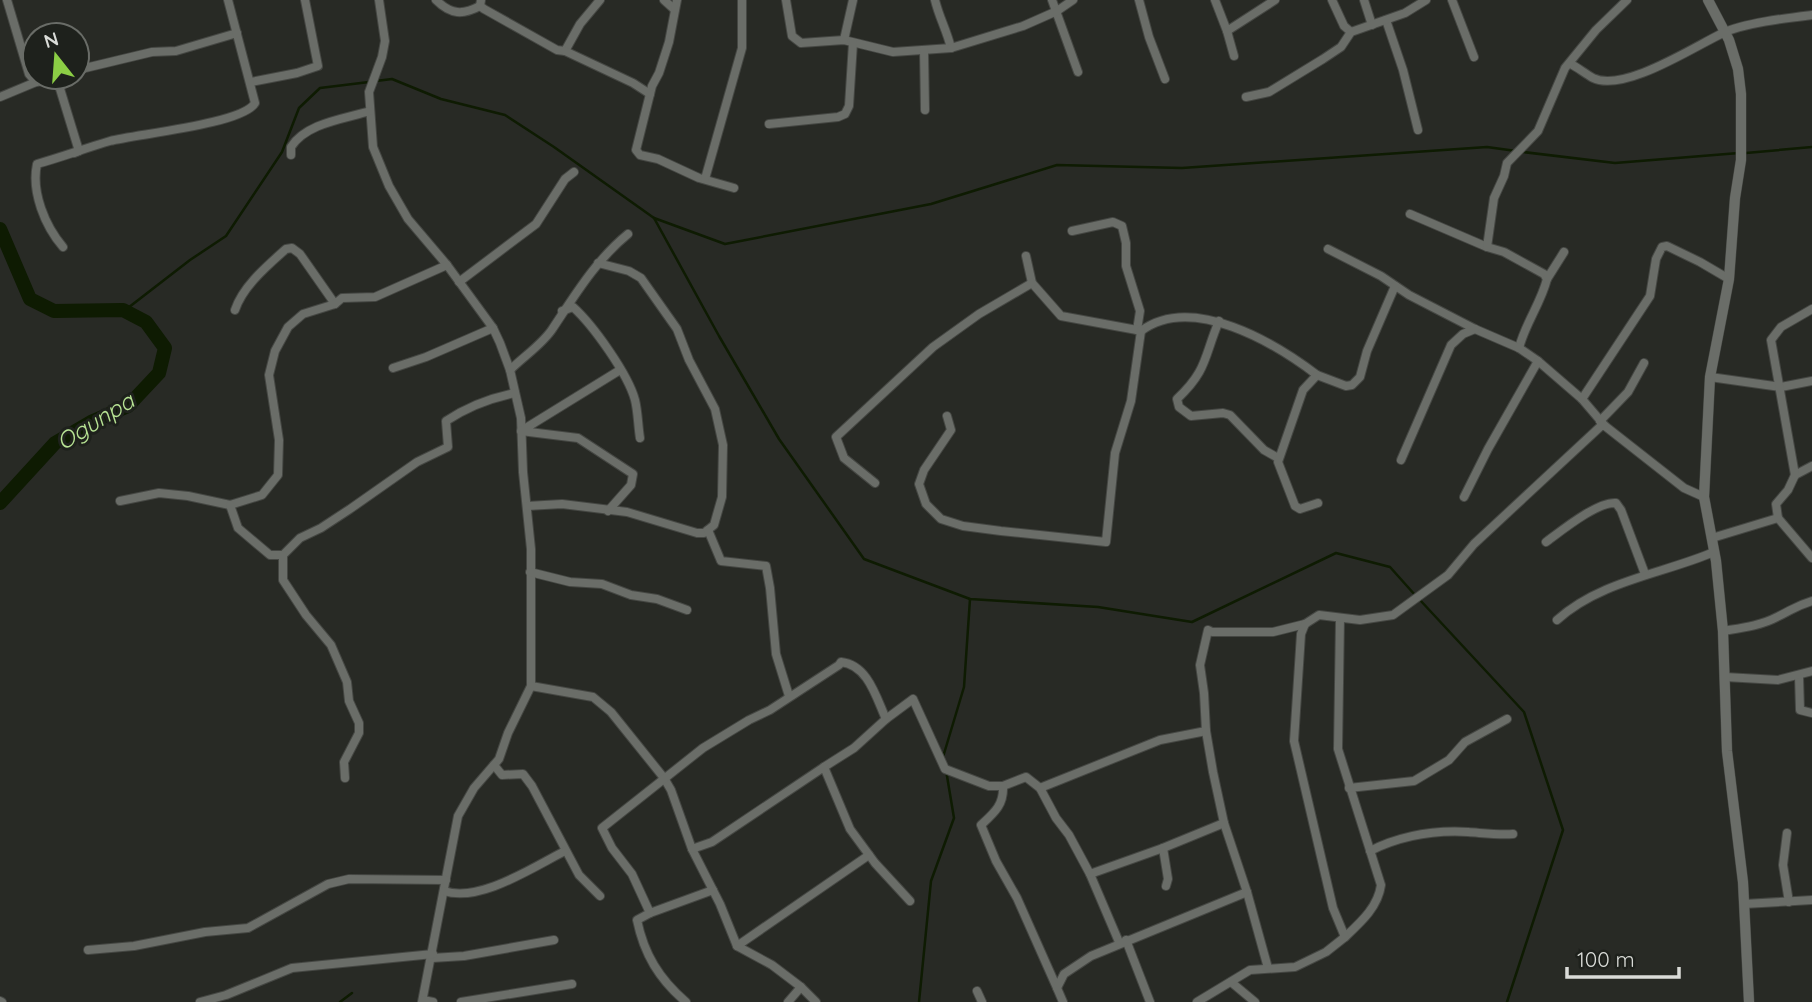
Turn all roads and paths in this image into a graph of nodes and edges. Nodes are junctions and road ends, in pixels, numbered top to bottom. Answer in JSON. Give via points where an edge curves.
{"nodes":[{"id":1,"x":228,"y":0,"type":"edge"},
{"id":2,"x":305,"y":0,"type":"edge"},
{"id":3,"x":379,"y":0,"type":"edge"},
{"id":4,"x":436,"y":0,"type":"edge"},
{"id":5,"x":600,"y":0,"type":"edge"},
{"id":6,"x":664,"y":0,"type":"edge"},
{"id":7,"x":742,"y":0,"type":"edge"},
{"id":8,"x":786,"y":0,"type":"edge"},
{"id":9,"x":853,"y":0,"type":"edge"},
{"id":10,"x":935,"y":0,"type":"edge"},
{"id":11,"x":1052,"y":0,"type":"edge"},
{"id":12,"x":1073,"y":0,"type":"edge"},
{"id":13,"x":1139,"y":0,"type":"edge"},
{"id":14,"x":1215,"y":0,"type":"edge"},
{"id":15,"x":1275,"y":0,"type":"edge"},
{"id":16,"x":1332,"y":0,"type":"edge"},
{"id":17,"x":1364,"y":0,"type":"edge"},
{"id":18,"x":1426,"y":0,"type":"edge"},
{"id":19,"x":1452,"y":0,"type":"edge"},
{"id":20,"x":1627,"y":0,"type":"edge"},
{"id":21,"x":1708,"y":0,"type":"edge"},
{"id":22,"x":5,"y":3,"type":"edge"},
{"id":23,"x":481,"y":3,"type":"edge"},
{"id":24,"x":676,"y":4,"type":"edge"},
{"id":25,"x":1056,"y":11,"type":"junction"},
{"id":26,"x":1812,"y":15,"type":"edge"},
{"id":27,"x":1386,"y":20,"type":"junction"},
{"id":28,"x":1372,"y":25,"type":"junction"},
{"id":29,"x":1227,"y":31,"type":"junction"},
{"id":30,"x":1351,"y":32,"type":"junction"},
{"id":31,"x":1725,"y":32,"type":"junction"},
{"id":32,"x":237,"y":33,"type":"junction"},
{"id":33,"x":849,"y":42,"type":"junction"},
{"id":34,"x":951,"y":48,"type":"junction"},
{"id":35,"x":21,"y":50,"type":"edge"},
{"id":36,"x":923,"y":50,"type":"junction"},
{"id":37,"x":565,"y":51,"type":"junction"},
{"id":38,"x":1234,"y":56,"type":"dead end"},
{"id":39,"x":1475,"y":57,"type":"dead end"},
{"id":40,"x":1571,"y":64,"type":"junction"},
{"id":41,"x":91,"y":67,"type":"edge"},
{"id":42,"x":1078,"y":72,"type":"dead end"},
{"id":43,"x":1165,"y":79,"type":"dead end"},
{"id":44,"x":251,"y":82,"type":"junction"},
{"id":45,"x":21,"y":88,"type":"edge"},
{"id":46,"x":62,"y":91,"type":"edge"},
{"id":47,"x":650,"y":94,"type":"junction"},
{"id":48,"x":0,"y":97,"type":"edge"},
{"id":49,"x":1245,"y":97,"type":"dead end"},
{"id":50,"x":925,"y":110,"type":"dead end"},
{"id":51,"x":370,"y":111,"type":"junction"},
{"id":52,"x":769,"y":124,"type":"dead end"},
{"id":53,"x":1418,"y":130,"type":"dead end"},
{"id":54,"x":291,"y":155,"type":"dead end"},
{"id":55,"x":37,"y":164,"type":"junction"},
{"id":56,"x":574,"y":172,"type":"dead end"},
{"id":57,"x":705,"y":179,"type":"junction"},
{"id":58,"x":734,"y":188,"type":"dead end"},
{"id":59,"x":1410,"y":214,"type":"dead end"},
{"id":60,"x":1072,"y":231,"type":"dead end"},
{"id":61,"x":628,"y":234,"type":"dead end"},
{"id":62,"x":62,"y":247,"type":"dead end"},
{"id":63,"x":1487,"y":247,"type":"junction"},
{"id":64,"x":1328,"y":249,"type":"dead end"},
{"id":65,"x":1564,"y":252,"type":"dead end"},
{"id":66,"x":1026,"y":257,"type":"dead end"},
{"id":67,"x":598,"y":263,"type":"junction"},
{"id":68,"x":447,"y":265,"type":"junction"},
{"id":69,"x":1547,"y":279,"type":"junction"},
{"id":70,"x":1729,"y":279,"type":"junction"},
{"id":71,"x":459,"y":282,"type":"junction"},
{"id":72,"x":1031,"y":283,"type":"junction"},
{"id":73,"x":1395,"y":286,"type":"junction"},
{"id":74,"x":335,"y":304,"type":"junction"},
{"id":75,"x":1812,"y":309,"type":"edge"},
{"id":76,"x":235,"y":310,"type":"dead end"},
{"id":77,"x":562,"y":311,"type":"junction"},
{"id":78,"x":1219,"y":321,"type":"junction"},
{"id":79,"x":493,"y":328,"type":"junction"},
{"id":80,"x":1475,"y":329,"type":"junction"},
{"id":81,"x":1139,"y":330,"type":"junction"},
{"id":82,"x":1518,"y":348,"type":"junction"},
{"id":83,"x":1538,"y":361,"type":"junction"},
{"id":84,"x":1644,"y":363,"type":"dead end"},
{"id":85,"x":393,"y":368,"type":"dead end"},
{"id":86,"x":510,"y":370,"type":"junction"},
{"id":87,"x":620,"y":370,"type":"junction"},
{"id":88,"x":1317,"y":375,"type":"junction"},
{"id":89,"x":1710,"y":377,"type":"junction"},
{"id":90,"x":1812,"y":381,"type":"edge"},
{"id":91,"x":1781,"y":387,"type":"junction"},
{"id":92,"x":515,"y":393,"type":"junction"},
{"id":93,"x":1582,"y":399,"type":"junction"},
{"id":94,"x":947,"y":416,"type":"dead end"},
{"id":95,"x":1602,"y":423,"type":"junction"},
{"id":96,"x":522,"y":430,"type":"junction"},
{"id":97,"x":640,"y":438,"type":"dead end"},
{"id":98,"x":1278,"y":458,"type":"junction"},
{"id":99,"x":1401,"y":460,"type":"dead end"},
{"id":100,"x":1812,"y":466,"type":"edge"},
{"id":101,"x":1795,"y":475,"type":"junction"},
{"id":102,"x":875,"y":483,"type":"dead end"},
{"id":103,"x":1464,"y":497,"type":"dead end"},
{"id":104,"x":1704,"y":497,"type":"junction"},
{"id":105,"x":120,"y":501,"type":"dead end"},
{"id":106,"x":1318,"y":503,"type":"dead end"},
{"id":107,"x":230,"y":505,"type":"junction"},
{"id":108,"x":527,"y":506,"type":"junction"},
{"id":109,"x":608,"y":511,"type":"junction"},
{"id":110,"x":1778,"y":518,"type":"junction"},
{"id":111,"x":708,"y":530,"type":"junction"},
{"id":112,"x":1712,"y":538,"type":"junction"},
{"id":113,"x":1546,"y":542,"type":"dead end"},
{"id":114,"x":1714,"y":552,"type":"junction"},
{"id":115,"x":284,"y":555,"type":"junction"},
{"id":116,"x":1812,"y":558,"type":"edge"},
{"id":117,"x":530,"y":572,"type":"junction"},
{"id":118,"x":1645,"y":574,"type":"junction"},
{"id":119,"x":1811,"y":603,"type":"edge"},
{"id":120,"x":687,"y":610,"type":"dead end"},
{"id":121,"x":1340,"y":618,"type":"junction"},
{"id":122,"x":1557,"y":620,"type":"dead end"},
{"id":123,"x":1305,"y":624,"type":"junction"},
{"id":124,"x":1723,"y":631,"type":"junction"},
{"id":125,"x":1812,"y":671,"type":"edge"},
{"id":126,"x":1799,"y":676,"type":"junction"},
{"id":127,"x":1725,"y":677,"type":"junction"},
{"id":128,"x":531,"y":686,"type":"junction"},
{"id":129,"x":789,"y":696,"type":"junction"},
{"id":130,"x":1812,"y":713,"type":"edge"},
{"id":131,"x":886,"y":719,"type":"junction"},
{"id":132,"x":1507,"y":719,"type":"dead end"},
{"id":133,"x":1206,"y":731,"type":"junction"},
{"id":134,"x":494,"y":765,"type":"junction"},
{"id":135,"x":824,"y":766,"type":"junction"},
{"id":136,"x":345,"y":778,"type":"dead end"},
{"id":137,"x":664,"y":778,"type":"junction"},
{"id":138,"x":1003,"y":786,"type":"junction"},
{"id":139,"x":1040,"y":788,"type":"junction"},
{"id":140,"x":1349,"y":788,"type":"junction"},
{"id":141,"x":1224,"y":823,"type":"junction"},
{"id":142,"x":1787,"y":833,"type":"dead end"},
{"id":143,"x":1513,"y":834,"type":"dead end"},
{"id":144,"x":1163,"y":848,"type":"junction"},
{"id":145,"x":692,"y":849,"type":"junction"},
{"id":146,"x":565,"y":850,"type":"junction"},
{"id":147,"x":1370,"y":851,"type":"junction"},
{"id":148,"x":869,"y":855,"type":"junction"},
{"id":149,"x":1090,"y":874,"type":"junction"},
{"id":150,"x":446,"y":880,"type":"junction"},
{"id":151,"x":1166,"y":887,"type":"dead end"},
{"id":152,"x":713,"y":890,"type":"junction"},
{"id":153,"x":444,"y":891,"type":"junction"},
{"id":154,"x":1247,"y":892,"type":"junction"},
{"id":155,"x":600,"y":896,"type":"dead end"},
{"id":156,"x":1812,"y":900,"type":"edge"},
{"id":157,"x":910,"y":901,"type":"dead end"},
{"id":158,"x":1789,"y":902,"type":"junction"},
{"id":159,"x":1744,"y":904,"type":"junction"},
{"id":160,"x":650,"y":913,"type":"junction"},
{"id":161,"x":1345,"y":937,"type":"junction"},
{"id":162,"x":554,"y":940,"type":"dead end"},
{"id":163,"x":1122,"y":942,"type":"junction"},
{"id":164,"x":737,"y":946,"type":"junction"},
{"id":165,"x":88,"y":950,"type":"dead end"},
{"id":166,"x":432,"y":956,"type":"junction"},
{"id":167,"x":1268,"y":968,"type":"junction"},
{"id":168,"x":1231,"y":982,"type":"junction"},
{"id":169,"x":572,"y":984,"type":"dead end"},
{"id":170,"x":801,"y":987,"type":"junction"},
{"id":171,"x":1057,"y":988,"type":"junction"},
{"id":172,"x":977,"y":991,"type":"dead end"},
{"id":173,"x":422,"y":1001,"type":"edge"},
{"id":174,"x":200,"y":1002,"type":"edge"},
{"id":175,"x":433,"y":1002,"type":"edge"},
{"id":176,"x":461,"y":1002,"type":"edge"},
{"id":177,"x":686,"y":1002,"type":"edge"},
{"id":178,"x":788,"y":1002,"type":"edge"},
{"id":179,"x":816,"y":1002,"type":"edge"},
{"id":180,"x":982,"y":1002,"type":"edge"},
{"id":181,"x":1063,"y":1002,"type":"edge"},
{"id":182,"x":1150,"y":1002,"type":"edge"},
{"id":183,"x":1197,"y":1002,"type":"edge"},
{"id":184,"x":1255,"y":1002,"type":"edge"},
{"id":185,"x":1749,"y":1002,"type":"edge"}],
"edges":[{"from":1,"to":32,"type":"street"},
{"from":2,"to":44,"type":"street","via":[[318,66]]},
{"from":3,"to":51,"type":"street","via":[[385,41],[369,92]]},
{"from":4,"to":23,"type":"street","via":[[455,13],[465,13]]},
{"from":5,"to":37,"type":"street"},
{"from":6,"to":24,"type":"street"},
{"from":7,"to":57,"type":"street","via":[[742,48]]},
{"from":8,"to":33,"type":"street","via":[[792,36],[801,43]]},
{"from":9,"to":33,"type":"street"},
{"from":10,"to":34,"type":"street"},
{"from":11,"to":25,"type":"street"},
{"from":12,"to":25,"type":"street"},
{"from":13,"to":43,"type":"street"},
{"from":14,"to":29,"type":"street"},
{"from":15,"to":29,"type":"street"},
{"from":16,"to":30,"type":"street"},
{"from":17,"to":28,"type":"street"},
{"from":18,"to":27,"type":"street"},
{"from":19,"to":39,"type":"street"},
{"from":20,"to":40,"type":"street","via":[[1596,30]]},
{"from":21,"to":31,"type":"street"},
{"from":22,"to":35,"type":"street"},
{"from":23,"to":37,"type":"street"},
{"from":24,"to":47,"type":"street","via":[[669,42]]},
{"from":25,"to":34,"type":"street"},
{"from":25,"to":42,"type":"street"},
{"from":26,"to":31,"type":"street"},
{"from":27,"to":28,"type":"street"},
{"from":27,"to":53,"type":"street"},
{"from":28,"to":30,"type":"street"},
{"from":29,"to":38,"type":"street"},
{"from":30,"to":49,"type":"street","via":[[1341,47],[1323,60],[1269,92]]},
{"from":31,"to":40,"type":"street","via":[[1676,59],[1626,78],[1594,79]]},
{"from":31,"to":70,"type":"street","via":[[1741,94],[1741,160]]},
{"from":32,"to":41,"type":"street","via":[[176,51]]},
{"from":32,"to":44,"type":"street"},
{"from":33,"to":36,"type":"street","via":[[893,52]]},
{"from":33,"to":52,"type":"street","via":[[849,106],[845,114]]},
{"from":34,"to":36,"type":"street"},
{"from":36,"to":50,"type":"street"},
{"from":37,"to":47,"type":"street"},
{"from":40,"to":63,"type":"street","via":[[1565,68],[1538,131],[1507,163],[1494,198]]},
{"from":44,"to":55,"type":"street","via":[[255,103],[248,111],[173,132],[113,140]]},
{"from":45,"to":48,"type":"street"},
{"from":46,"to":55,"type":"street","via":[[79,151]]},
{"from":47,"to":57,"type":"street","via":[[636,150]]},
{"from":51,"to":54,"type":"street","via":[[303,134],[291,147]]},
{"from":51,"to":68,"type":"street","via":[[373,147],[389,186],[408,219]]},
{"from":55,"to":62,"type":"street","via":[[37,191]]},
{"from":56,"to":71,"type":"street","via":[[536,224]]},
{"from":57,"to":58,"type":"street"},
{"from":59,"to":63,"type":"street"},
{"from":60,"to":81,"type":"street","via":[[1113,222],[1122,226],[1126,266],[1140,311]]},
{"from":61,"to":67,"type":"street"},
{"from":63,"to":69,"type":"street","via":[[1539,269]]},
{"from":64,"to":73,"type":"street"},
{"from":65,"to":69,"type":"street"},
{"from":66,"to":72,"type":"street"},
{"from":67,"to":77,"type":"street"},
{"from":67,"to":111,"type":"street","via":[[640,278],[677,330],[715,409],[723,445],[722,497],[714,525]]},
{"from":68,"to":71,"type":"street"},
{"from":68,"to":74,"type":"street","via":[[375,297],[342,298]]},
{"from":69,"to":82,"type":"street"},
{"from":70,"to":89,"type":"street"},
{"from":70,"to":93,"type":"street","via":[[1681,251],[1661,247],[1650,296]]},
{"from":71,"to":79,"type":"street"},
{"from":72,"to":81,"type":"street","via":[[1061,316]]},
{"from":72,"to":102,"type":"street","via":[[933,347],[836,438],[845,458]]},
{"from":73,"to":80,"type":"street"},
{"from":73,"to":88,"type":"street","via":[[1360,377],[1346,386]]},
{"from":74,"to":76,"type":"street","via":[[292,248],[248,287]]},
{"from":74,"to":107,"type":"street","via":[[303,314],[279,342],[269,374],[279,440],[278,475],[262,495]]},
{"from":75,"to":91,"type":"street","via":[[1772,335]]},
{"from":77,"to":86,"type":"street","via":[[545,338]]},
{"from":77,"to":87,"type":"street","via":[[573,307],[586,318]]},
{"from":78,"to":81,"type":"street","via":[[1190,317],[1152,323]]},
{"from":78,"to":88,"type":"street","via":[[1271,345]]},
{"from":78,"to":98,"type":"street","via":[[1205,363],[1194,383],[1177,399],[1179,407],[1191,415],[1230,415]]},
{"from":79,"to":85,"type":"street"},
{"from":79,"to":86,"type":"street"},
{"from":80,"to":82,"type":"street"},
{"from":80,"to":99,"type":"street","via":[[1451,345]]},
{"from":81,"to":94,"type":"street","via":[[1131,401],[1115,453],[1106,542],[963,526],[941,519],[926,504],[919,484],[951,430]]},
{"from":82,"to":83,"type":"street"},
{"from":83,"to":93,"type":"street"},
{"from":83,"to":103,"type":"street"},
{"from":84,"to":95,"type":"street","via":[[1628,392]]},
{"from":86,"to":92,"type":"street"},
{"from":87,"to":96,"type":"street"},
{"from":87,"to":97,"type":"street","via":[[634,397]]},
{"from":88,"to":98,"type":"street","via":[[1303,390]]},
{"from":89,"to":91,"type":"street"},
{"from":89,"to":104,"type":"street"},
{"from":90,"to":91,"type":"street"},
{"from":91,"to":101,"type":"street"},
{"from":92,"to":96,"type":"street"},
{"from":92,"to":115,"type":"street","via":[[496,396],[446,421],[448,447],[417,461],[300,538]]},
{"from":93,"to":95,"type":"street"},
{"from":95,"to":104,"type":"street","via":[[1685,488]]},
{"from":95,"to":121,"type":"street","via":[[1474,544],[1448,575],[1393,615]]},
{"from":96,"to":108,"type":"street"},
{"from":96,"to":109,"type":"street","via":[[578,438],[633,474],[631,485]]},
{"from":98,"to":106,"type":"street","via":[[1294,506],[1300,509]]},
{"from":100,"to":101,"type":"street"},
{"from":101,"to":110,"type":"street","via":[[1776,504]]},
{"from":104,"to":112,"type":"street"},
{"from":105,"to":107,"type":"street","via":[[159,493]]},
{"from":107,"to":115,"type":"street","via":[[238,528],[270,555]]},
{"from":108,"to":109,"type":"street","via":[[562,504]]},
{"from":108,"to":117,"type":"street"},
{"from":109,"to":111,"type":"street","via":[[627,512],[697,533]]},
{"from":110,"to":112,"type":"street"},
{"from":110,"to":116,"type":"street"},
{"from":111,"to":129,"type":"street","via":[[720,561],[766,566],[776,654]]},
{"from":112,"to":114,"type":"street"},
{"from":113,"to":118,"type":"street","via":[[1596,508],[1616,503]]},
{"from":114,"to":118,"type":"street"},
{"from":114,"to":124,"type":"street"},
{"from":115,"to":136,"type":"street","via":[[283,580],[331,645],[359,723],[359,733],[344,762]]},
{"from":117,"to":120,"type":"street","via":[[602,584]]},
{"from":117,"to":128,"type":"street"},
{"from":118,"to":122,"type":"street","via":[[1575,603]]},
{"from":119,"to":124,"type":"street","via":[[1755,625]]},
{"from":121,"to":123,"type":"street","via":[[1319,615]]},
{"from":121,"to":140,"type":"street","via":[[1338,749]]},
{"from":123,"to":133,"type":"street","via":[[1273,632],[1208,630],[1200,666]]},
{"from":123,"to":161,"type":"street","via":[[1293,741],[1333,908]]},
{"from":124,"to":127,"type":"street"},
{"from":125,"to":126,"type":"street"},
{"from":126,"to":127,"type":"street","via":[[1778,680]]},
{"from":126,"to":130,"type":"street","via":[[1800,710]]},
{"from":127,"to":159,"type":"street","via":[[1727,751]]},
{"from":128,"to":134,"type":"street"},
{"from":128,"to":137,"type":"street","via":[[593,696]]},
{"from":129,"to":131,"type":"street","via":[[844,661],[863,671]]},
{"from":129,"to":137,"type":"street","via":[[703,748]]},
{"from":131,"to":135,"type":"street","via":[[854,748]]},
{"from":131,"to":138,"type":"street","via":[[913,699],[945,769],[989,786]]},
{"from":132,"to":140,"type":"street","via":[[1414,781]]},
{"from":133,"to":139,"type":"street","via":[[1160,740]]},
{"from":133,"to":141,"type":"street"},
{"from":134,"to":146,"type":"street","via":[[502,775],[523,774]]},
{"from":134,"to":150,"type":"street","via":[[458,816]]},
{"from":135,"to":145,"type":"street","via":[[712,842]]},
{"from":135,"to":148,"type":"street","via":[[850,829]]},
{"from":137,"to":145,"type":"street"},
{"from":137,"to":160,"type":"street","via":[[602,828],[632,874]]},
{"from":138,"to":139,"type":"street","via":[[1026,777]]},
{"from":138,"to":171,"type":"street","via":[[998,810],[981,825]]},
{"from":139,"to":149,"type":"street"},
{"from":140,"to":147,"type":"street"},
{"from":141,"to":144,"type":"street"},
{"from":141,"to":154,"type":"street"},
{"from":142,"to":158,"type":"street","via":[[1783,865]]},
{"from":143,"to":147,"type":"street","via":[[1413,835]]},
{"from":144,"to":149,"type":"street"},
{"from":144,"to":151,"type":"street"},
{"from":145,"to":152,"type":"street"},
{"from":146,"to":153,"type":"street","via":[[515,879],[458,896]]},
{"from":146,"to":155,"type":"street"},
{"from":147,"to":161,"type":"street","via":[[1381,885],[1379,898]]},
{"from":148,"to":157,"type":"street"},
{"from":148,"to":164,"type":"street"},
{"from":149,"to":163,"type":"street"},
{"from":150,"to":153,"type":"street"},
{"from":150,"to":165,"type":"street","via":[[349,879],[328,884],[248,928]]},
{"from":152,"to":160,"type":"street"},
{"from":152,"to":164,"type":"street"},
{"from":153,"to":166,"type":"street"},
{"from":154,"to":163,"type":"street"},
{"from":154,"to":167,"type":"street"},
{"from":156,"to":158,"type":"street"},
{"from":158,"to":159,"type":"street"},
{"from":159,"to":185,"type":"street"},
{"from":160,"to":177,"type":"street","via":[[637,920],[641,939],[653,968]]},
{"from":161,"to":167,"type":"street","via":[[1296,967]]},
{"from":162,"to":166,"type":"street","via":[[464,956]]},
{"from":163,"to":171,"type":"street","via":[[1064,974]]},
{"from":163,"to":182,"type":"street"},
{"from":164,"to":170,"type":"street"},
{"from":166,"to":173,"type":"street"},
{"from":166,"to":174,"type":"street","via":[[292,968]]},
{"from":167,"to":168,"type":"street","via":[[1250,970]]},
{"from":168,"to":183,"type":"street"},
{"from":168,"to":184,"type":"street"},
{"from":169,"to":176,"type":"street"},
{"from":170,"to":178,"type":"street"},
{"from":170,"to":179,"type":"street"},
{"from":171,"to":181,"type":"street"},
{"from":172,"to":180,"type":"street"},
{"from":173,"to":175,"type":"street"}]}
